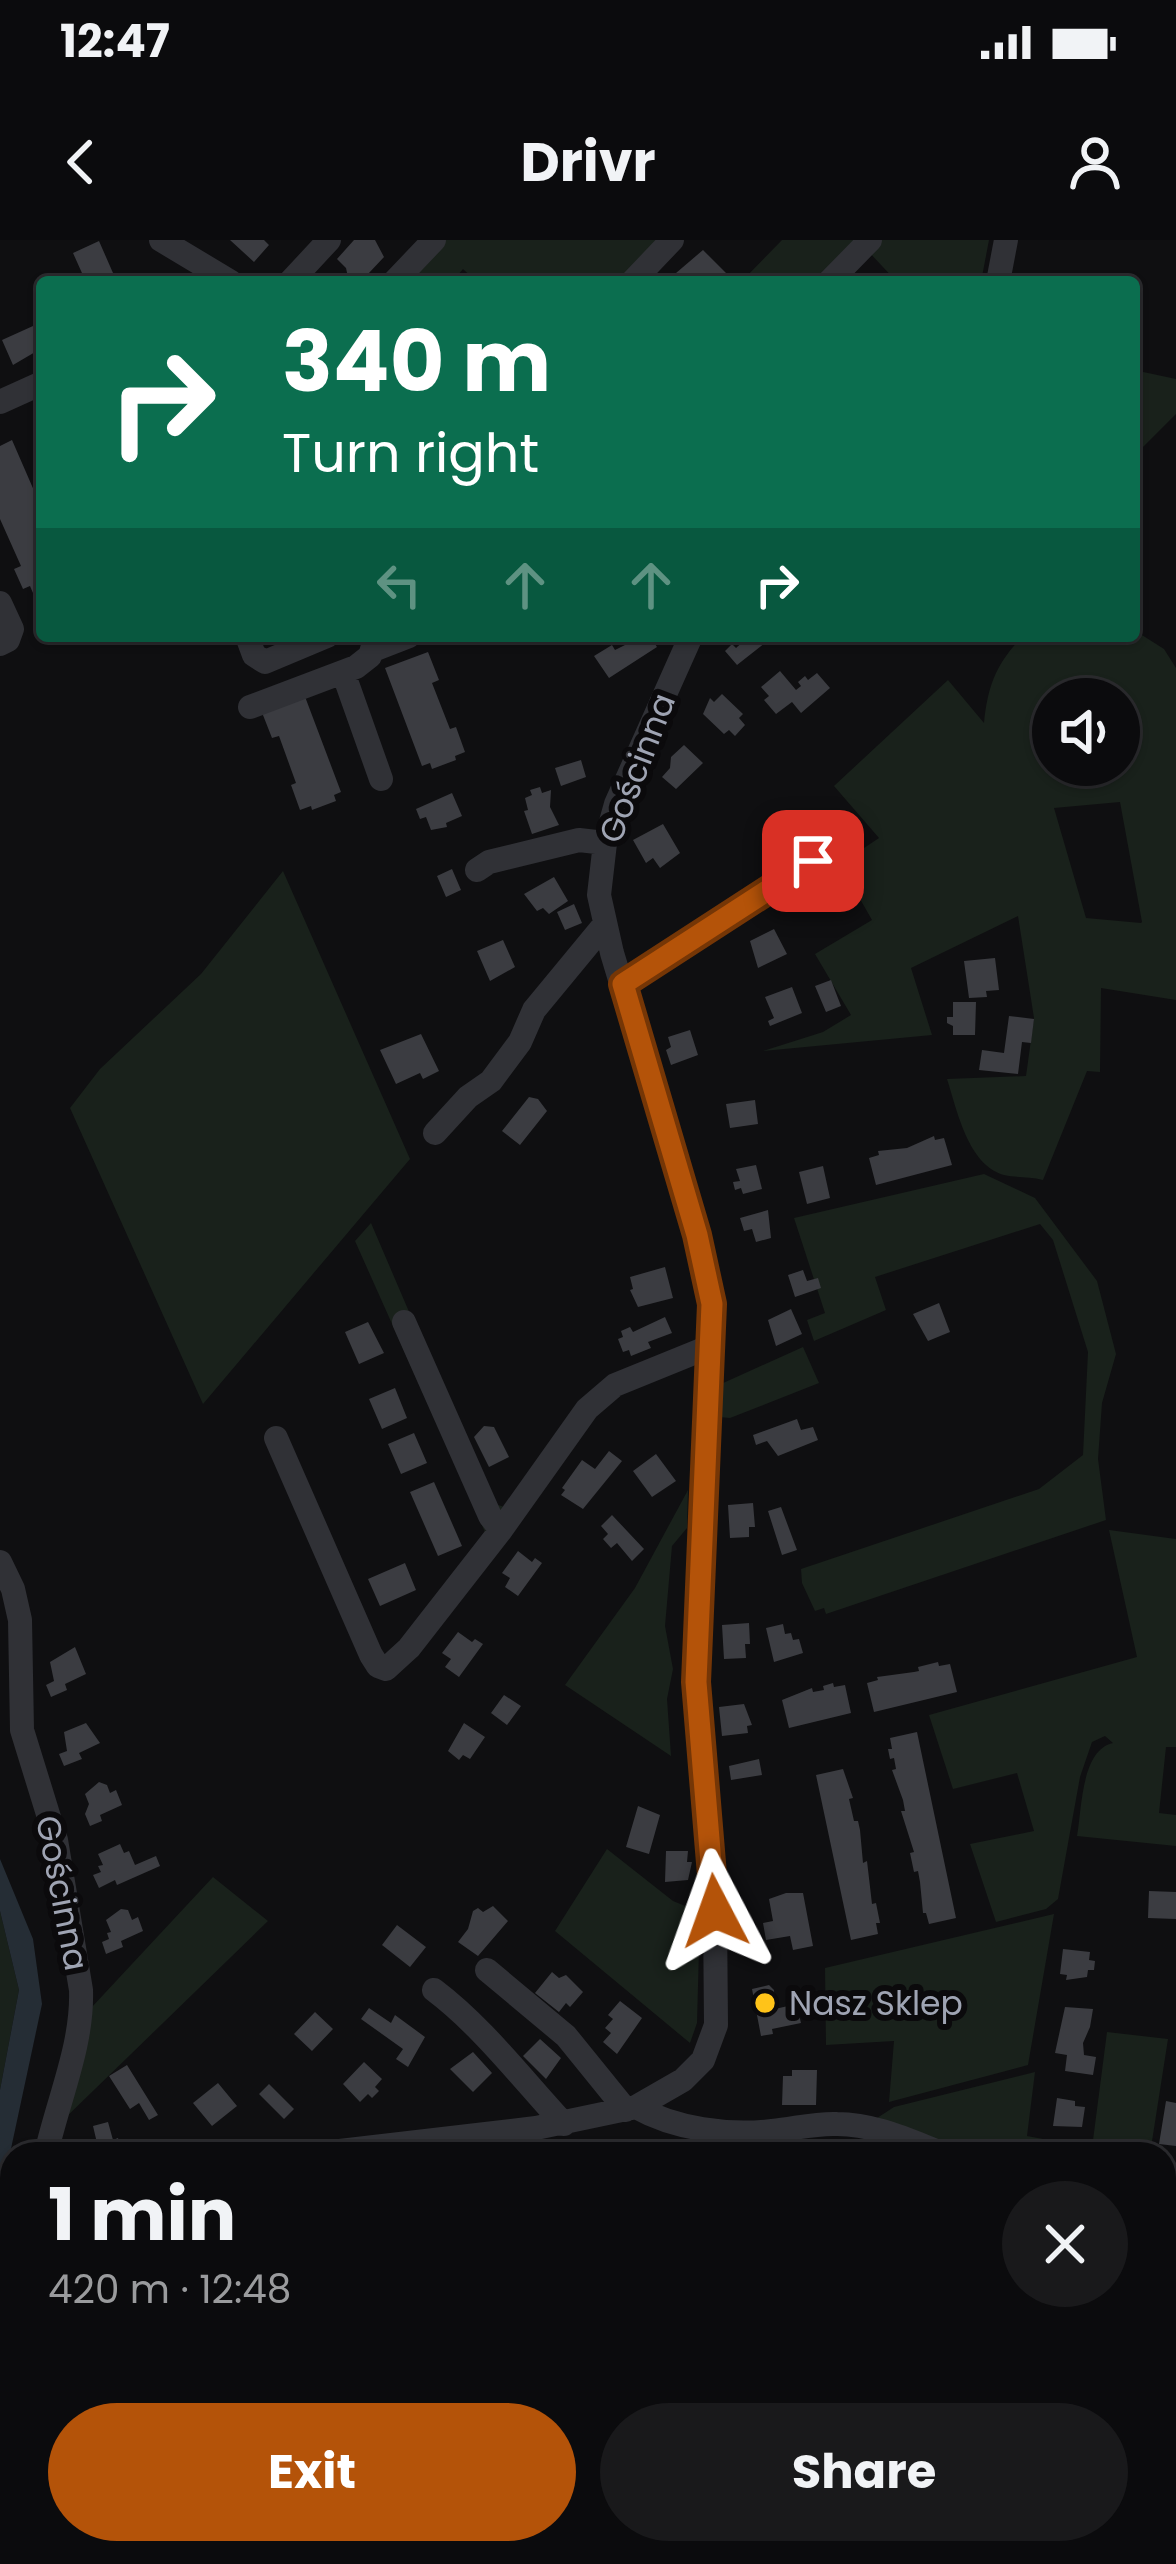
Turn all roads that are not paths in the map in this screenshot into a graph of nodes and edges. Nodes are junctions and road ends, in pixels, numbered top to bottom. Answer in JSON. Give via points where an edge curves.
{"nodes":[{"id":1,"x":161,"y":240,"type":"edge"},
{"id":2,"x":329,"y":240,"type":"edge"},
{"id":3,"x":434,"y":240,"type":"edge"},
{"id":4,"x":672,"y":240,"type":"edge"},
{"id":5,"x":870,"y":240,"type":"edge"},
{"id":6,"x":1006,"y":240,"type":"edge"},
{"id":7,"x":221,"y":276,"type":"edge"},
{"id":8,"x":296,"y":276,"type":"edge"},
{"id":9,"x":400,"y":276,"type":"edge"},
{"id":10,"x":638,"y":276,"type":"edge"},
{"id":11,"x":835,"y":276,"type":"edge"},
{"id":12,"x":999,"y":276,"type":"edge"},
{"id":13,"x":36,"y":386,"type":"edge"},
{"id":14,"x":0,"y":402,"type":"edge"},
{"id":15,"x":0,"y":603,"type":"edge"},
{"id":16,"x":250,"y":642,"type":"edge"},
{"id":17,"x":297,"y":642,"type":"edge"},
{"id":18,"x":688,"y":642,"type":"edge"},
{"id":19,"x":375,"y":643,"type":"edge"},
{"id":20,"x":0,"y":644,"type":"edge"},
{"id":21,"x":344,"y":672,"type":"junction"},
{"id":22,"x":250,"y":707,"type":"dead end"},
{"id":23,"x":381,"y":778,"type":"dead end"},
{"id":24,"x":851,"y":837,"type":"dead end"},
{"id":25,"x":604,"y":843,"type":"junction"},
{"id":26,"x":477,"y":870,"type":"dead end"},
{"id":27,"x":605,"y":924,"type":"junction"},
{"id":28,"x":623,"y":984,"type":"junction"},
{"id":29,"x":435,"y":1132,"type":"dead end"},
{"id":30,"x":404,"y":1322,"type":"dead end"},
{"id":31,"x":711,"y":1346,"type":"junction"},
{"id":32,"x":276,"y":1438,"type":"dead end"},
{"id":33,"x":501,"y":1530,"type":"junction"},
{"id":34,"x":0,"y":1562,"type":"edge"},
{"id":35,"x":487,"y":1970,"type":"dead end"},
{"id":36,"x":434,"y":1990,"type":"dead end"},
{"id":37,"x":631,"y":2108,"type":"junction"},
{"id":38,"x":564,"y":2124,"type":"junction"},
{"id":39,"x":49,"y":2142,"type":"edge"},
{"id":40,"x":414,"y":2142,"type":"edge"},
{"id":41,"x":906,"y":2142,"type":"edge"}],
"edges":[{"from":1,"to":7,"type":"street"},
{"from":2,"to":8,"type":"street"},
{"from":3,"to":9,"type":"street"},
{"from":4,"to":10,"type":"street"},
{"from":5,"to":11,"type":"street"},
{"from":6,"to":12,"type":"street"},
{"from":13,"to":14,"type":"street"},
{"from":15,"to":20,"type":"street","via":[[12,629]]},
{"from":16,"to":17,"type":"street","via":[[265,662]]},
{"from":18,"to":25,"type":"street","name":"Gościnna"},
{"from":19,"to":21,"type":"street","via":[[364,662]]},
{"from":21,"to":22,"type":"street"},
{"from":21,"to":23,"type":"street"},
{"from":24,"to":28,"type":"street"},
{"from":25,"to":26,"type":"street","via":[[579,840]]},
{"from":25,"to":27,"type":"street","name":"Gościnna"},
{"from":27,"to":28,"type":"street","name":"Gościnna"},
{"from":27,"to":29,"type":"street","via":[[534,1010],[491,1081]]},
{"from":28,"to":31,"type":"street","name":"Gościnna","via":[[709,1280]]},
{"from":30,"to":33,"type":"street"},
{"from":31,"to":33,"type":"street","via":[[615,1384],[586,1409]]},
{"from":31,"to":37,"type":"street","name":"Gościnna","via":[[696,1682],[716,2025],[693,2070]]},
{"from":32,"to":33,"type":"street","via":[[371,1655],[386,1669]]},
{"from":34,"to":39,"type":"street","name":"Gościnna","via":[[20,1620],[22,1730],[56,1840],[81,1990]]},
{"from":35,"to":37,"type":"street","via":[[566,2036]]},
{"from":36,"to":38,"type":"street"},
{"from":37,"to":38,"type":"street","name":"Gościnna"},
{"from":37,"to":41,"type":"street","via":[[718,2131],[838,2123]]},
{"from":38,"to":40,"type":"street","name":"Gościnna"}]}
